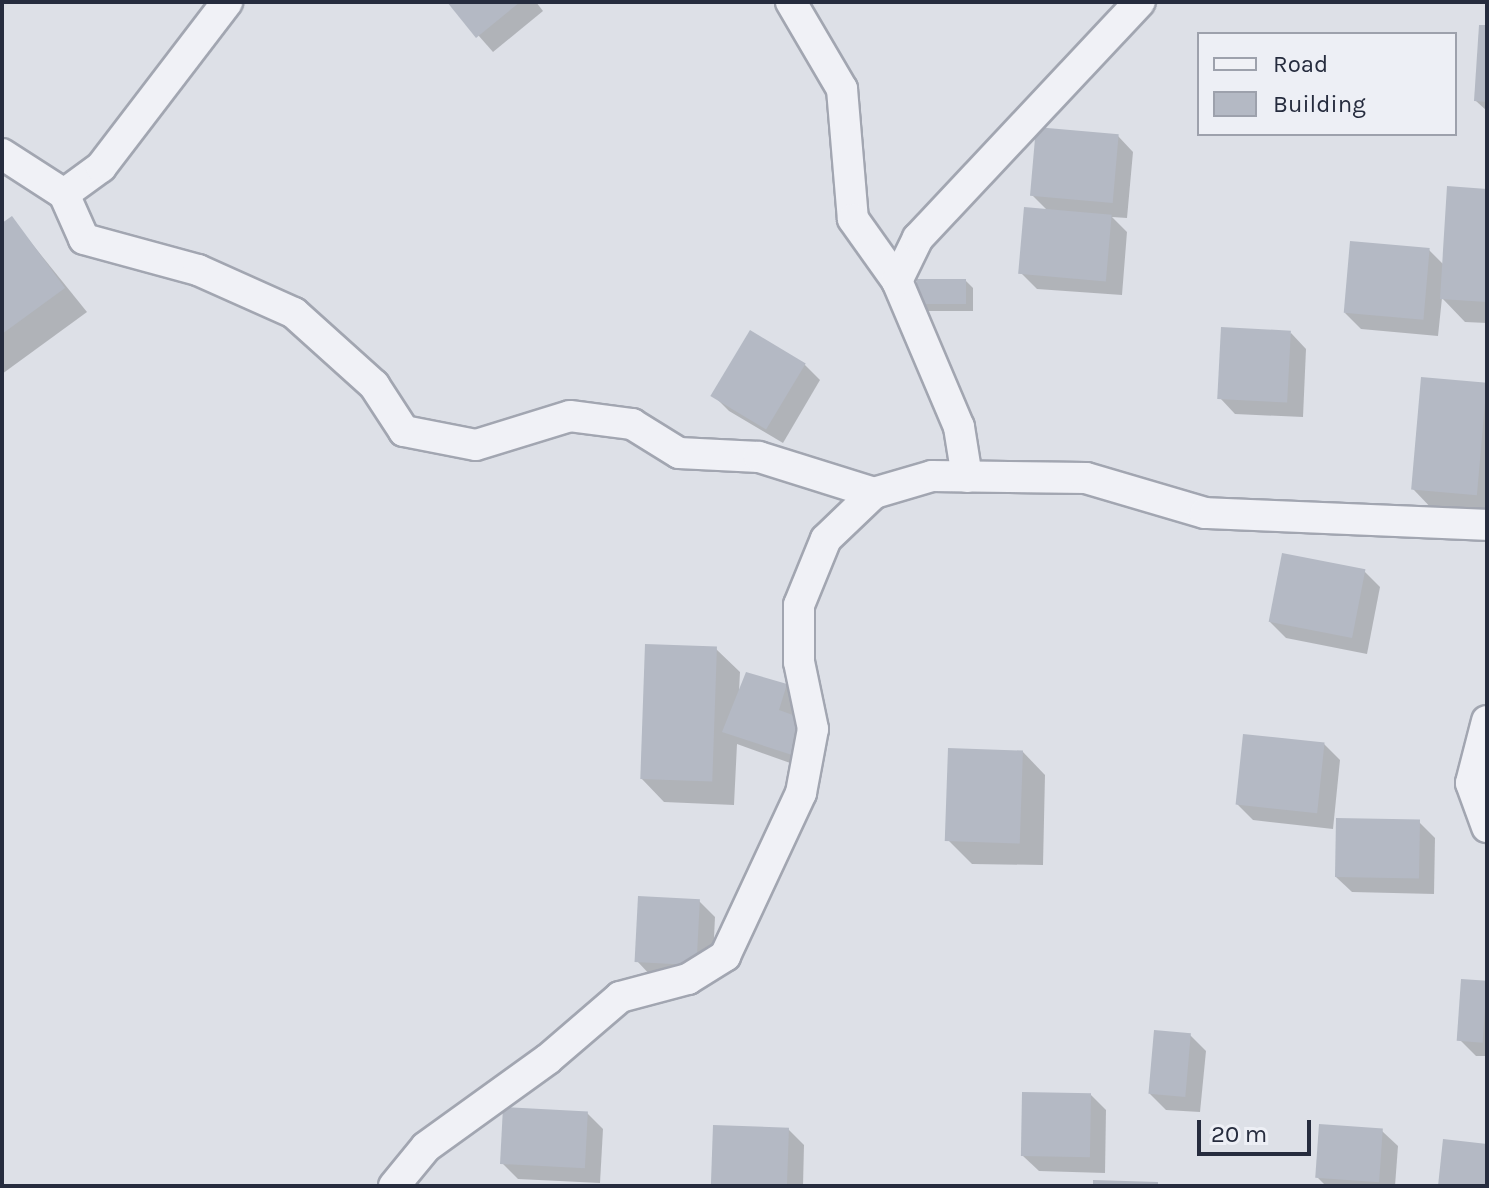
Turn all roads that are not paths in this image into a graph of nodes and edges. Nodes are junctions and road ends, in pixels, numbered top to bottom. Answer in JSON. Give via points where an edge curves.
{"nodes":[{"id":1,"x":227,"y":2,"type":"edge"},
{"id":2,"x":791,"y":2,"type":"edge"},
{"id":3,"x":1140,"y":2,"type":"edge"},
{"id":4,"x":2,"y":154,"type":"edge"},
{"id":5,"x":64,"y":194,"type":"junction"},
{"id":6,"x":897,"y":281,"type":"junction"},
{"id":7,"x":967,"y":477,"type":"junction"},
{"id":8,"x":874,"y":493,"type":"junction"},
{"id":9,"x":1487,"y":525,"type":"edge"},
{"id":10,"x":1487,"y":721,"type":"edge"},
{"id":11,"x":1487,"y":827,"type":"edge"},
{"id":12,"x":394,"y":1186,"type":"edge"}],
"edges":[{"from":1,"to":5,"type":"street","via":[[101,167]]},
{"from":2,"to":6,"type":"street","via":[[842,89],[853,219]]},
{"from":3,"to":6,"type":"street","via":[[918,238]]},
{"from":4,"to":5,"type":"street"},
{"from":5,"to":8,"type":"street","via":[[84,239],[198,270],[294,313],[374,385],[404,431],[476,445],[570,416],[632,424],[679,453],[759,457]]},
{"from":6,"to":7,"type":"street","via":[[959,427]]},
{"from":7,"to":8,"type":"street","via":[[932,476]]},
{"from":7,"to":9,"type":"street","via":[[1086,478],[1205,513]]},
{"from":8,"to":12,"type":"street","via":[[826,539],[799,605],[799,662],[813,729],[801,793],[725,956],[688,979],[620,997],[548,1059],[426,1147]]},
{"from":10,"to":11,"type":"street","via":[[1471,783]]}]}
